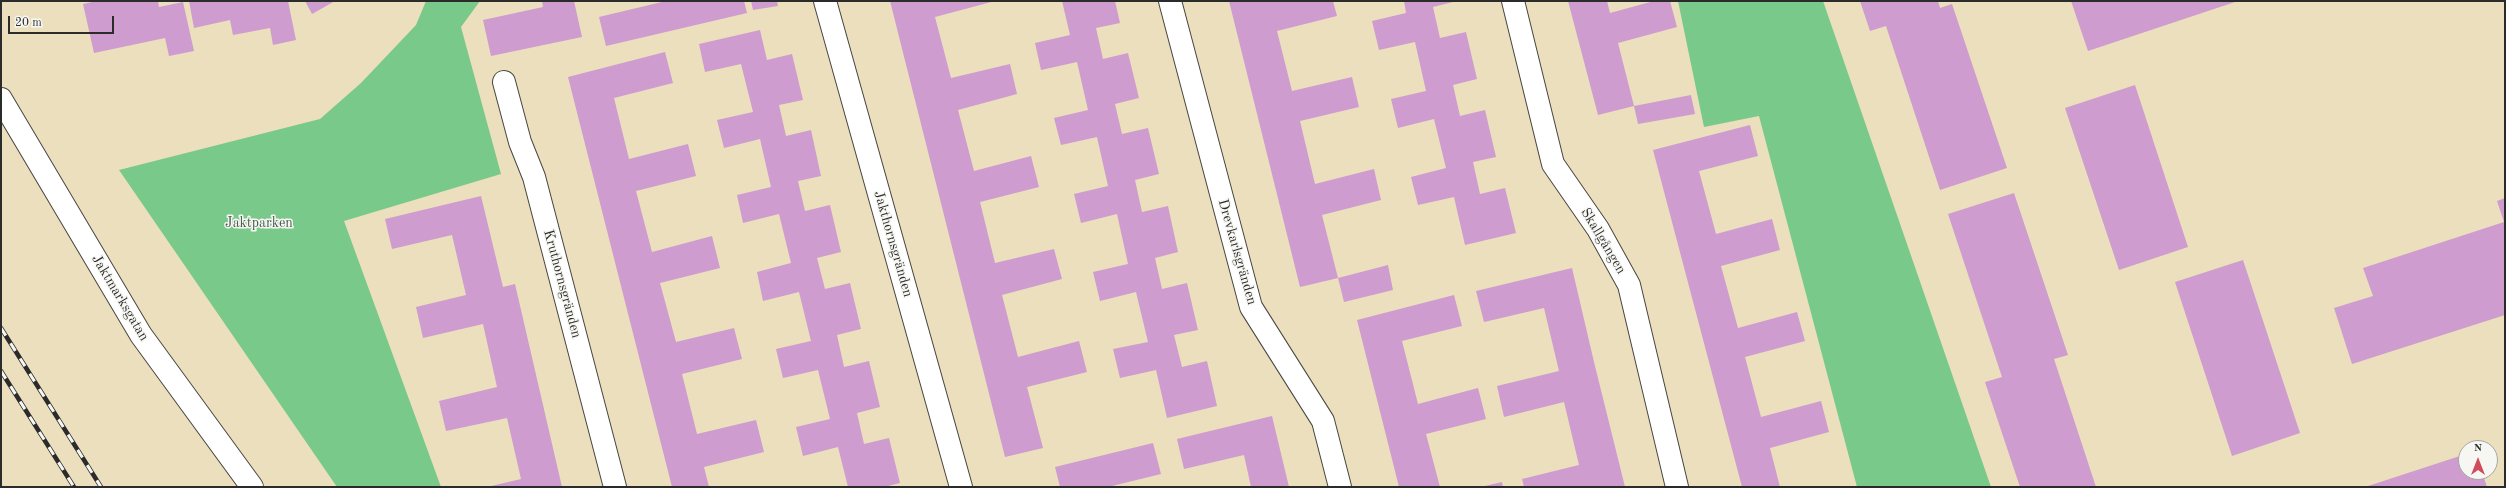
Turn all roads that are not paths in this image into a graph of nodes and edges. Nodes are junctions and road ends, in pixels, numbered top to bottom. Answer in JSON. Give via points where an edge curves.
{"nodes":[{"id":1,"x":825,"y":1,"type":"edge"},
{"id":2,"x":1170,"y":1,"type":"edge"},
{"id":3,"x":1513,"y":1,"type":"edge"},
{"id":4,"x":504,"y":82,"type":"dead end"},
{"id":5,"x":1,"y":99,"type":"edge"},
{"id":6,"x":252,"y":487,"type":"edge"},
{"id":7,"x":615,"y":487,"type":"edge"},
{"id":8,"x":961,"y":487,"type":"edge"},
{"id":9,"x":1340,"y":487,"type":"edge"},
{"id":10,"x":1677,"y":487,"type":"edge"}],
"edges":[{"from":1,"to":8,"type":"street","name":"Jakthornsgränden"},
{"from":2,"to":9,"type":"street","name":"Drevkarlsgränden","via":[[1251,307],[1323,421]]},
{"from":3,"to":10,"type":"street","name":"Skallgången","via":[[1553,164],[1598,229],[1629,285]]},
{"from":4,"to":7,"type":"street","name":"Kruthornsgränden","via":[[520,142],[534,177]]},
{"from":5,"to":6,"type":"street","name":"Jaktmarksgatan","via":[[141,335]]}]}
